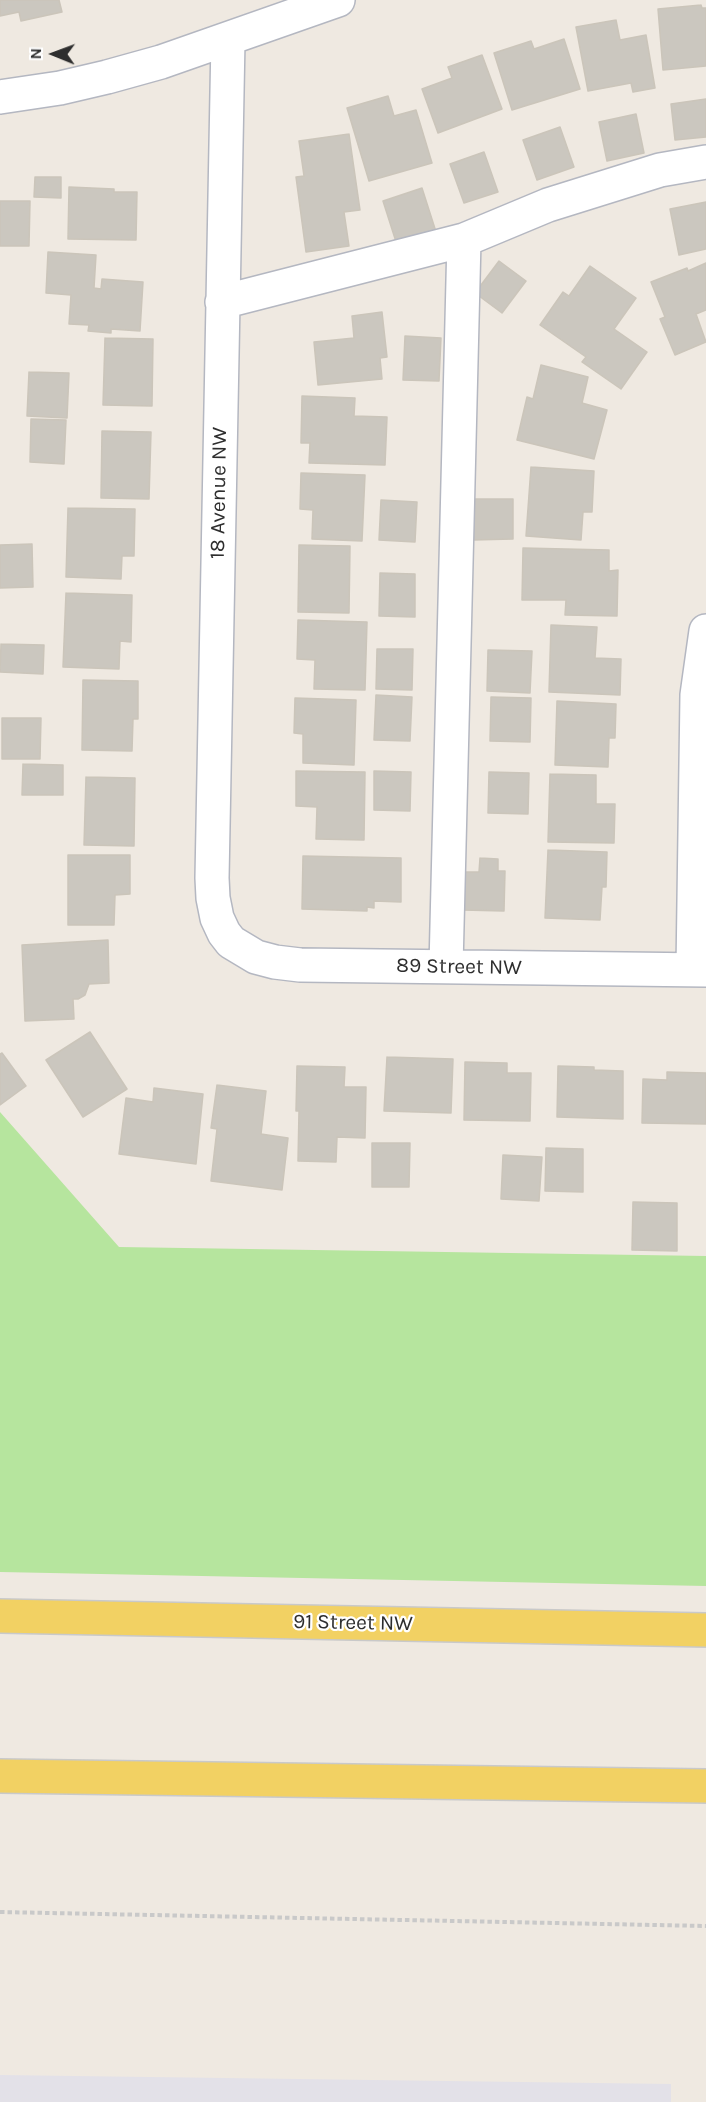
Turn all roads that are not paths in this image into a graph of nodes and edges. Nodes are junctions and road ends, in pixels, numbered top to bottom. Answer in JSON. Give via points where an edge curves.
{"nodes":[{"id":1,"x":338,"y":0,"type":"edge"},
{"id":2,"x":228,"y":40,"type":"junction"},
{"id":3,"x":0,"y":97,"type":"edge"},
{"id":4,"x":706,"y":162,"type":"edge"},
{"id":5,"x":464,"y":240,"type":"junction"},
{"id":6,"x":222,"y":302,"type":"junction"},
{"id":7,"x":706,"y":631,"type":"edge"},
{"id":8,"x":231,"y":942,"type":"joint"},
{"id":9,"x":446,"y":966,"type":"junction"},
{"id":10,"x":699,"y":969,"type":"edge"},
{"id":11,"x":0,"y":1616,"type":"edge"},
{"id":12,"x":706,"y":1630,"type":"edge"},
{"id":13,"x":0,"y":1776,"type":"edge"},
{"id":14,"x":706,"y":1786,"type":"edge"}],
"edges":[{"from":1,"to":2,"type":"street"},
{"from":2,"to":3,"type":"street","via":[[106,77]]},
{"from":2,"to":6,"type":"street","name":"18 Avenue NW"},
{"from":4,"to":5,"type":"street","via":[[660,171],[548,205]]},
{"from":5,"to":6,"type":"street"},
{"from":5,"to":9,"type":"street"},
{"from":6,"to":8,"type":"street","name":"18 Avenue NW","via":[[212,878],[217,918]]},
{"from":7,"to":10,"type":"street","name":"89 Street NW","via":[[697,695]]},
{"from":8,"to":9,"type":"street","name":"89 Street NW","via":[[256,957],[300,965]]},
{"from":9,"to":10,"type":"street","name":"89 Street NW"},
{"from":11,"to":12,"type":"main road","name":"91 Street NW"},
{"from":13,"to":14,"type":"main road"}]}
